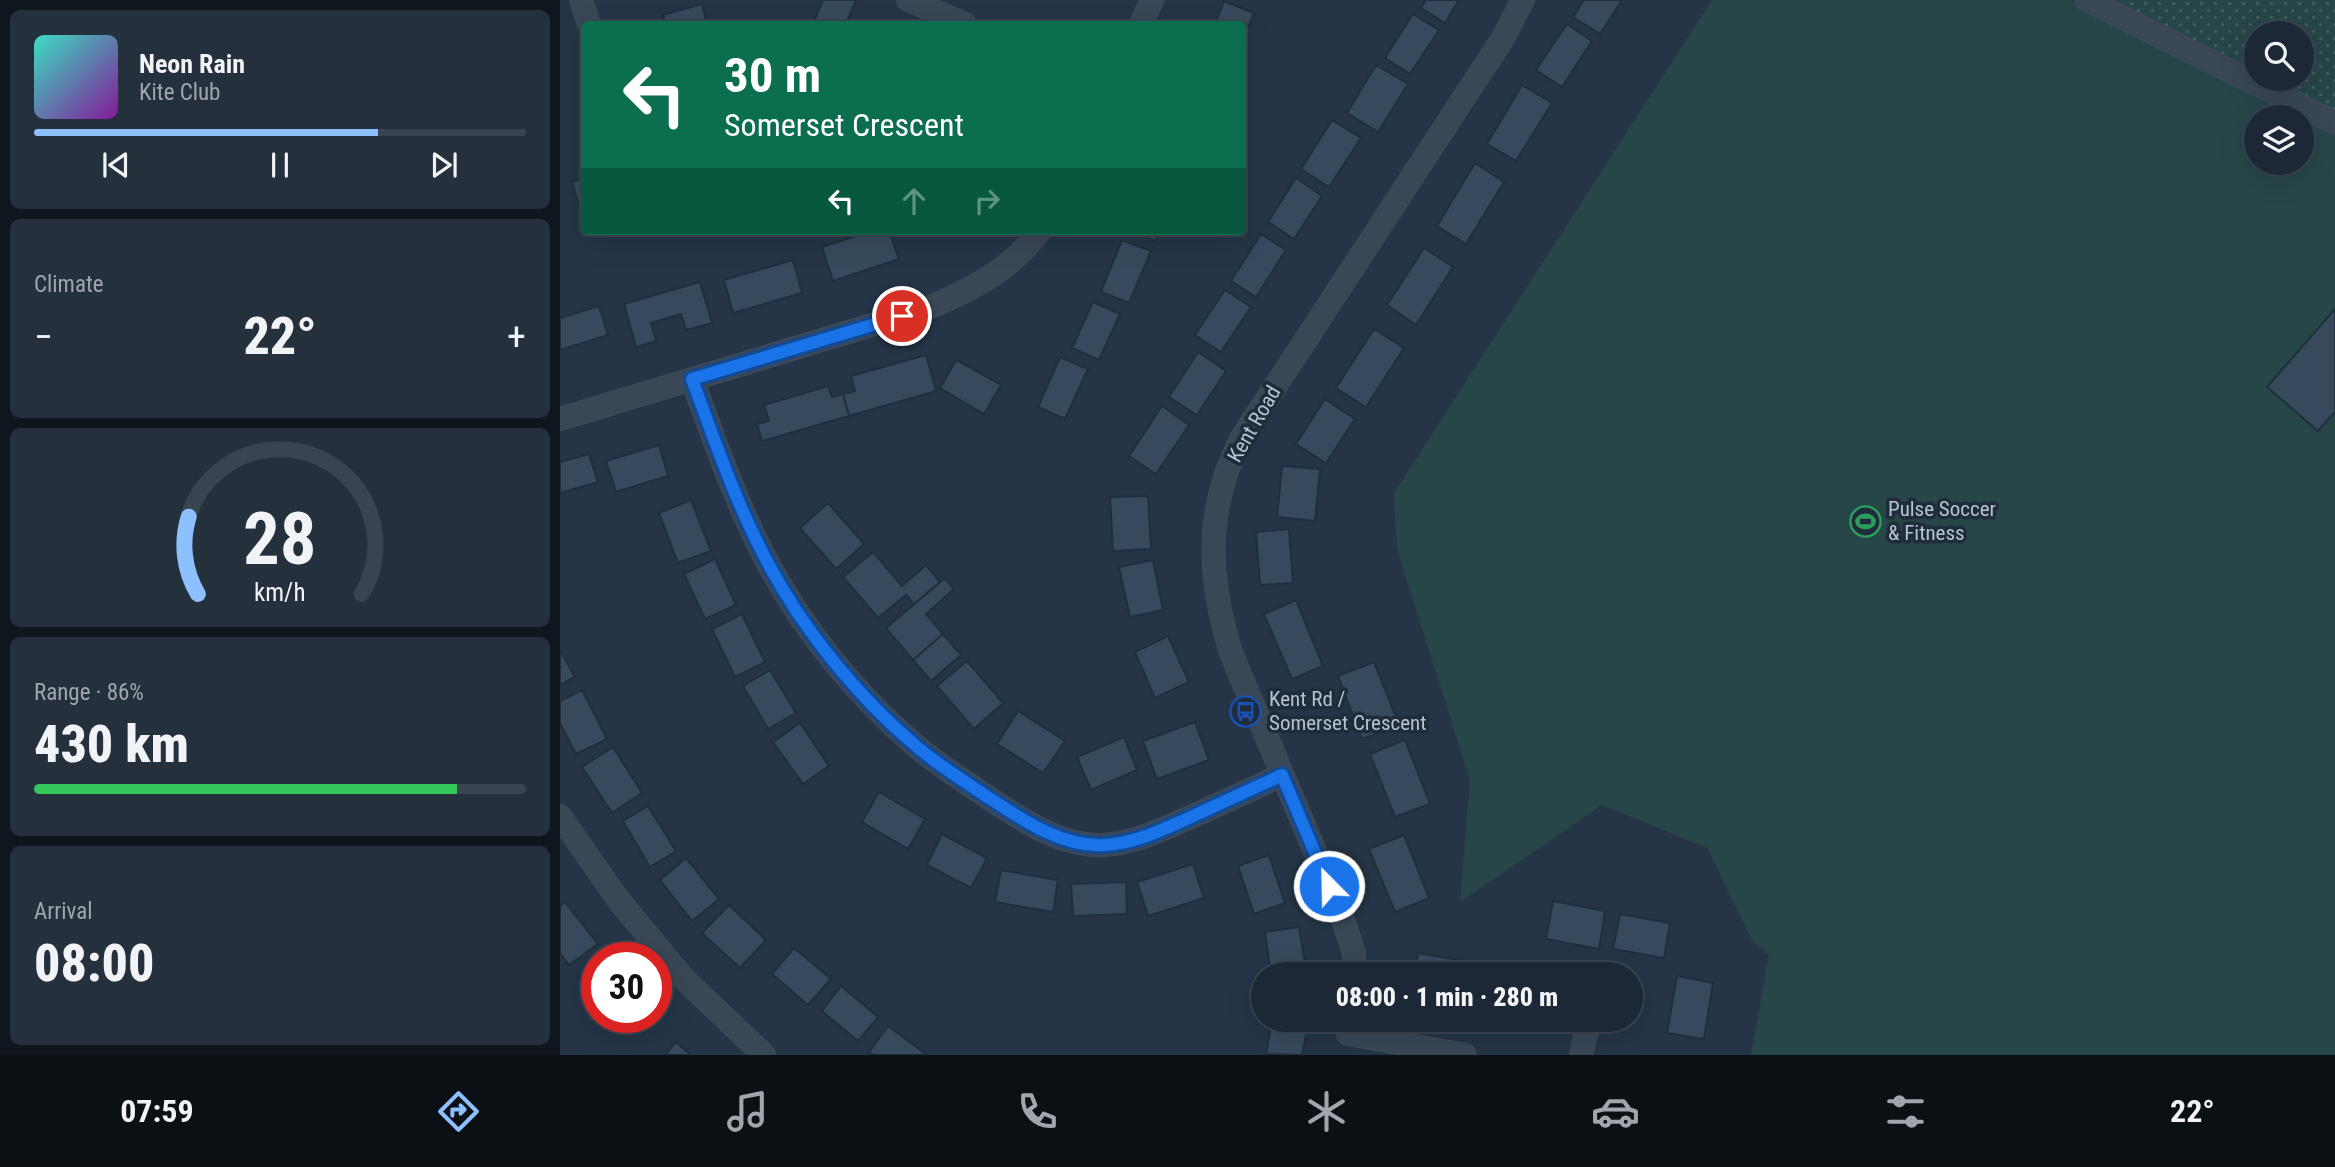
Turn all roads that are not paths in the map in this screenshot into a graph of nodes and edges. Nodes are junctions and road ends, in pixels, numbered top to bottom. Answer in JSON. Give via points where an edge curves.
{"nodes":[{"id":1,"x":581,"y":0,"type":"edge"},
{"id":2,"x":908,"y":0,"type":"edge"},
{"id":3,"x":1152,"y":0,"type":"edge"},
{"id":4,"x":1523,"y":0,"type":"edge"},
{"id":5,"x":2087,"y":0,"type":"edge"},
{"id":6,"x":588,"y":21,"type":"edge"},
{"id":7,"x":958,"y":21,"type":"edge"},
{"id":8,"x":1142,"y":21,"type":"edge"},
{"id":9,"x":2335,"y":123,"type":"edge"},
{"id":10,"x":1035,"y":235,"type":"edge"},
{"id":11,"x":692,"y":379,"type":"junction"},
{"id":12,"x":560,"y":419,"type":"edge"},
{"id":13,"x":1282,"y":775,"type":"junction"},
{"id":14,"x":560,"y":816,"type":"edge"},
{"id":15,"x":1354,"y":962,"type":"edge"},
{"id":16,"x":1586,"y":1032,"type":"edge"},
{"id":17,"x":1346,"y":1036,"type":"edge"},
{"id":18,"x":764,"y":1055,"type":"edge"},
{"id":19,"x":1465,"y":1055,"type":"edge"},
{"id":20,"x":1581,"y":1055,"type":"edge"}],
"edges":[{"from":1,"to":6,"type":"street"},
{"from":2,"to":7,"type":"street"},
{"from":3,"to":8,"type":"street"},
{"from":4,"to":13,"type":"street","name":"Kent Road","via":[[1503,38],[1241,439],[1223,482],[1212,545],[1220,615]]},
{"from":5,"to":9,"type":"street"},
{"from":10,"to":11,"type":"street","via":[[1003,267],[967,291],[929,308]]},
{"from":11,"to":12,"type":"street"},
{"from":11,"to":13,"type":"street","via":[[723,464],[769,565],[802,619],[886,720],[968,784],[1050,834],[1076,843],[1104,845],[1158,832]]},
{"from":13,"to":15,"type":"street","name":"Kent Road","via":[[1343,919]]},
{"from":14,"to":18,"type":"street","via":[[620,902],[683,978]]},
{"from":16,"to":20,"type":"street"},
{"from":17,"to":19,"type":"street"}]}
